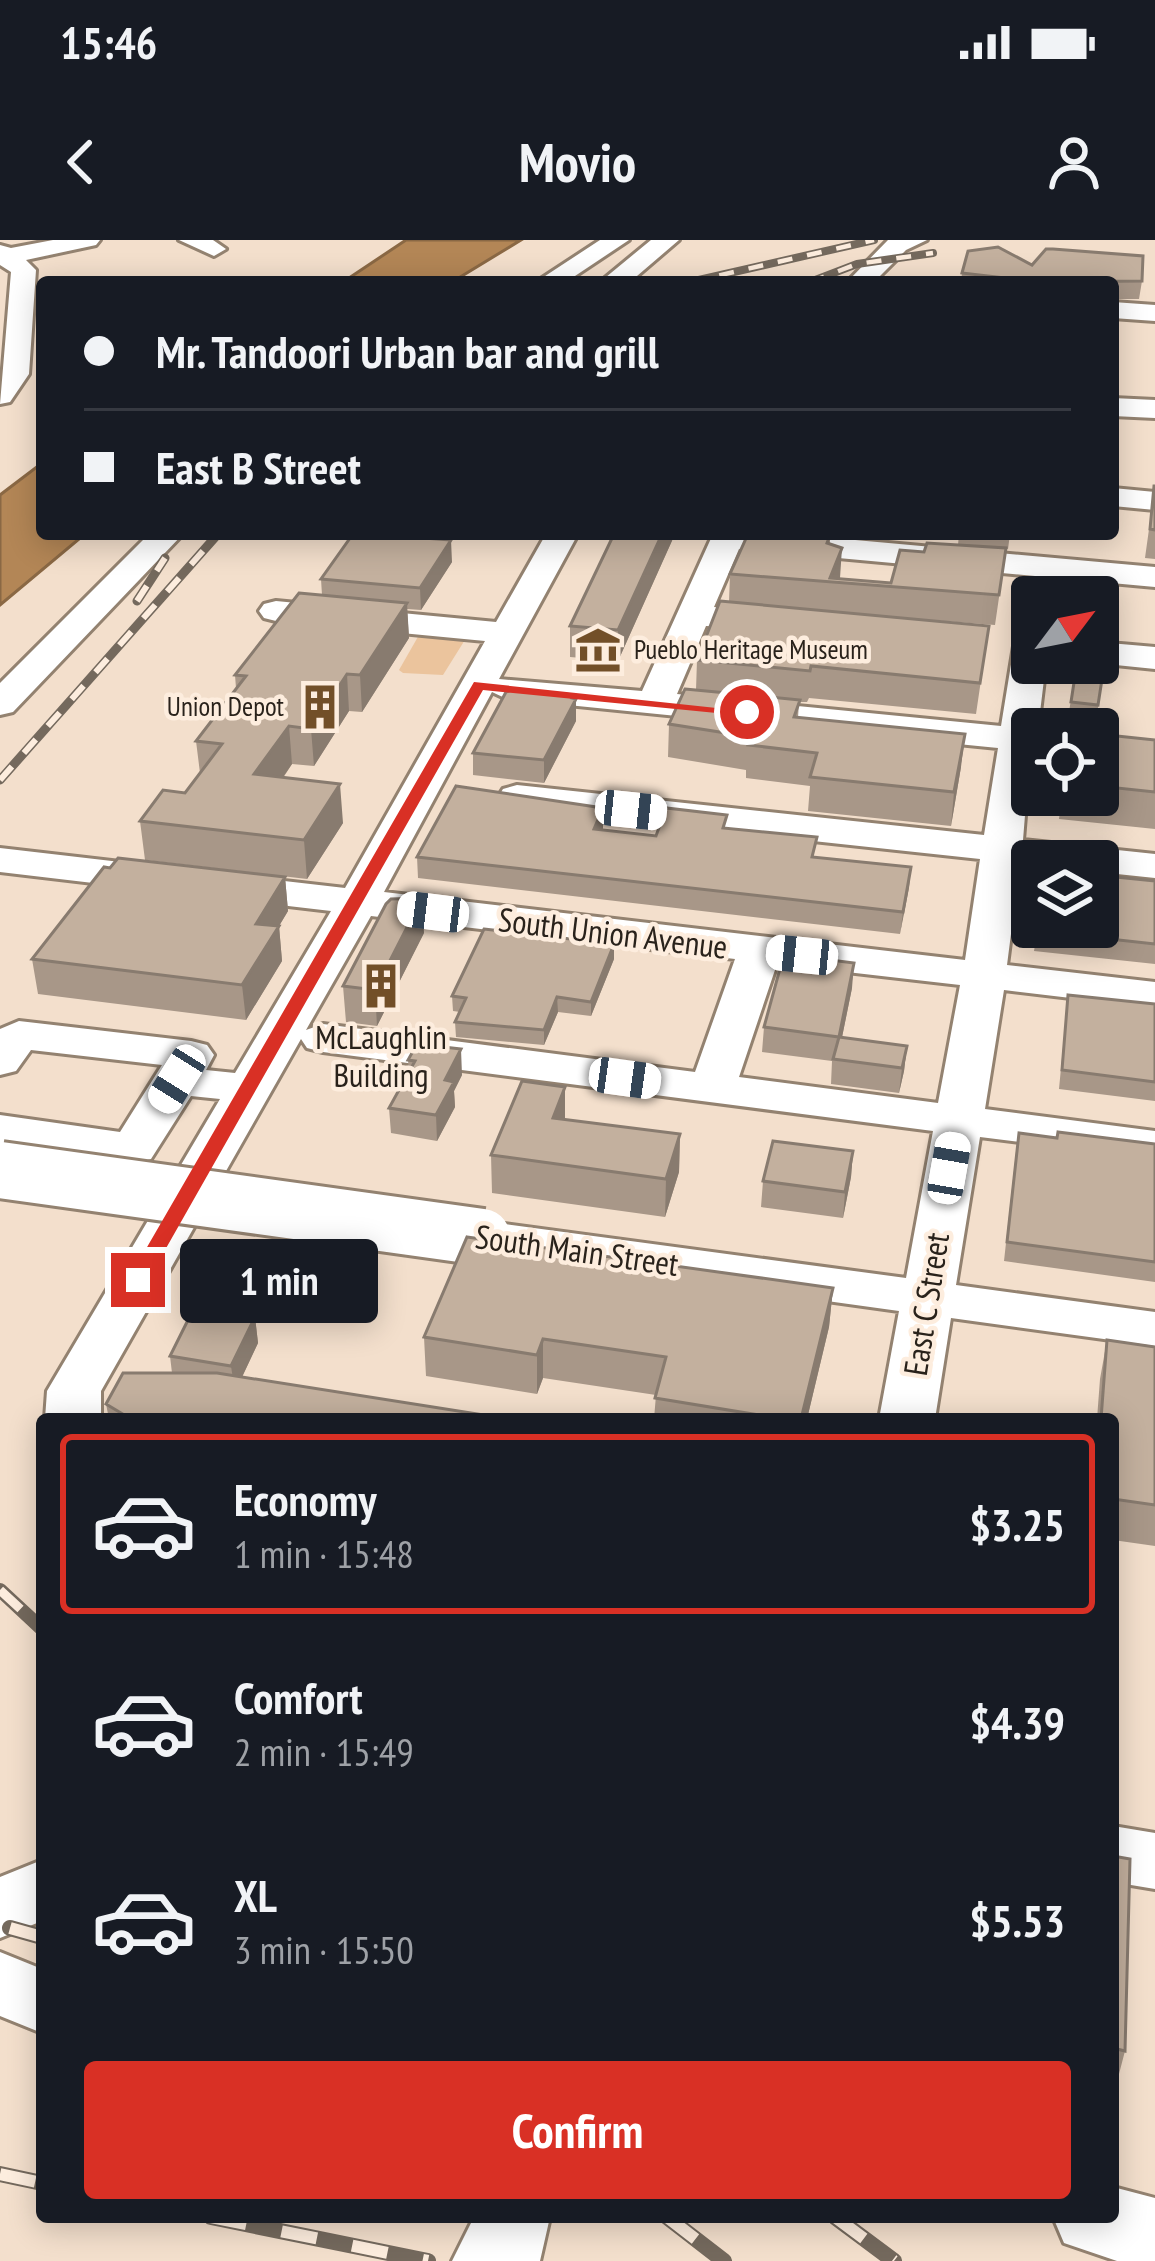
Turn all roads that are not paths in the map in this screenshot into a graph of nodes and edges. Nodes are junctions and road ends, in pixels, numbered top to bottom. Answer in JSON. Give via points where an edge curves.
{"nodes":[{"id":1,"x":88,"y":240,"type":"edge"},
{"id":2,"x":617,"y":240,"type":"edge"},
{"id":3,"x":667,"y":240,"type":"edge"},
{"id":4,"x":915,"y":240,"type":"edge"},
{"id":5,"x":2,"y":255,"type":"edge"},
{"id":6,"x":560,"y":276,"type":"edge"},
{"id":7,"x":624,"y":276,"type":"edge"},
{"id":8,"x":866,"y":276,"type":"edge"},
{"id":9,"x":1119,"y":310,"type":"edge"},
{"id":10,"x":1155,"y":313,"type":"edge"},
{"id":11,"x":0,"y":396,"type":"edge"},
{"id":12,"x":1119,"y":407,"type":"edge"},
{"id":13,"x":1155,"y":410,"type":"edge"},
{"id":14,"x":1119,"y":427,"type":"edge"},
{"id":15,"x":1155,"y":429,"type":"edge"},
{"id":16,"x":1119,"y":498,"type":"edge"},
{"id":17,"x":1155,"y":501,"type":"edge"},
{"id":18,"x":161,"y":540,"type":"edge"},
{"id":19,"x":559,"y":540,"type":"edge"},
{"id":20,"x":726,"y":540,"type":"edge"},
{"id":21,"x":770,"y":540,"type":"edge"},
{"id":22,"x":1042,"y":566,"type":"edge"},
{"id":23,"x":1155,"y":577,"type":"edge"},
{"id":24,"x":276,"y":610,"type":"dead end"},
{"id":25,"x":693,"y":615,"type":"junction"},
{"id":26,"x":810,"y":626,"type":"edge"},
{"id":27,"x":506,"y":634,"type":"junction"},
{"id":28,"x":1119,"y":655,"type":"edge"},
{"id":29,"x":1155,"y":658,"type":"edge"},
{"id":30,"x":479,"y":685,"type":"junction"},
{"id":31,"x":655,"y":703,"type":"junction"},
{"id":32,"x":0,"y":704,"type":"edge"},
{"id":33,"x":1011,"y":739,"type":"edge"},
{"id":34,"x":451,"y":790,"type":"junction"},
{"id":35,"x":1011,"y":807,"type":"edge"},
{"id":36,"x":1002,"y":850,"type":"junction"},
{"id":37,"x":0,"y":860,"type":"edge"},
{"id":38,"x":1155,"y":866,"type":"edge"},
{"id":39,"x":357,"y":903,"type":"junction"},
{"id":40,"x":760,"y":950,"type":"junction"},
{"id":41,"x":984,"y":976,"type":"junction"},
{"id":42,"x":1155,"y":995,"type":"edge"},
{"id":43,"x":322,"y":1038,"type":"dead end"},
{"id":44,"x":0,"y":1061,"type":"edge"},
{"id":45,"x":177,"y":1079,"type":"junction"},
{"id":46,"x":249,"y":1088,"type":"junction"},
{"id":47,"x":712,"y":1089,"type":"junction"},
{"id":48,"x":957,"y":1121,"type":"junction"},
{"id":49,"x":0,"y":1130,"type":"edge"},
{"id":50,"x":1155,"y":1145,"type":"edge"},
{"id":51,"x":0,"y":1170,"type":"edge"},
{"id":52,"x":928,"y":1298,"type":"junction"},
{"id":53,"x":1155,"y":1329,"type":"edge"},
{"id":54,"x":138,"y":1401,"type":"edge"},
{"id":55,"x":73,"y":1405,"type":"edge"},
{"id":56,"x":908,"y":1413,"type":"edge"},
{"id":57,"x":1119,"y":1855,"type":"edge"},
{"id":58,"x":1155,"y":1861,"type":"edge"},
{"id":59,"x":36,"y":1892,"type":"edge"},
{"id":60,"x":0,"y":1910,"type":"edge"},
{"id":61,"x":0,"y":1983,"type":"edge"},
{"id":62,"x":36,"y":1999,"type":"edge"},
{"id":63,"x":511,"y":2223,"type":"edge"},
{"id":64,"x":1112,"y":2223,"type":"edge"},
{"id":65,"x":1155,"y":2235,"type":"edge"},
{"id":66,"x":491,"y":2261,"type":"edge"}],
"edges":[{"from":1,"to":5,"type":"street"},
{"from":2,"to":6,"type":"street"},
{"from":3,"to":7,"type":"street"},
{"from":4,"to":8,"type":"street","via":[[897,244]]},
{"from":5,"to":11,"type":"street","via":[[23,270],[15,374]]},
{"from":9,"to":10,"type":"street"},
{"from":12,"to":13,"type":"street"},
{"from":14,"to":15,"type":"street"},
{"from":16,"to":17,"type":"street"},
{"from":18,"to":32,"type":"street"},
{"from":19,"to":27,"type":"street"},
{"from":20,"to":25,"type":"street"},
{"from":21,"to":22,"type":"street"},
{"from":22,"to":23,"type":"street"},
{"from":24,"to":27,"type":"street"},
{"from":25,"to":26,"type":"street"},
{"from":25,"to":31,"type":"street"},
{"from":27,"to":30,"type":"street"},
{"from":28,"to":29,"type":"street"},
{"from":30,"to":31,"type":"street"},
{"from":30,"to":34,"type":"street"},
{"from":31,"to":33,"type":"street"},
{"from":34,"to":36,"type":"street"},
{"from":34,"to":39,"type":"street"},
{"from":35,"to":36,"type":"street","name":"East C Street"},
{"from":36,"to":38,"type":"street"},
{"from":36,"to":41,"type":"street","name":"East C Street"},
{"from":37,"to":39,"type":"street","name":"South Union Avenue"},
{"from":39,"to":40,"type":"street","name":"South Union Avenue"},
{"from":39,"to":46,"type":"street"},
{"from":40,"to":41,"type":"street","name":"South Union Avenue"},
{"from":40,"to":47,"type":"street"},
{"from":41,"to":42,"type":"street","name":"South Union Avenue"},
{"from":41,"to":48,"type":"street","name":"East C Street"},
{"from":43,"to":47,"type":"street"},
{"from":44,"to":45,"type":"street","via":[[19,1035],[191,1055]]},
{"from":45,"to":46,"type":"street"},
{"from":45,"to":49,"type":"street","via":[[134,1149]]},
{"from":46,"to":55,"type":"street"},
{"from":47,"to":48,"type":"street"},
{"from":48,"to":50,"type":"street"},
{"from":48,"to":52,"type":"street","name":"East C Street"},
{"from":51,"to":52,"type":"street","name":"South Main Street","bridge":true},
{"from":52,"to":53,"type":"street","name":"South Main Street"},
{"from":52,"to":56,"type":"street","name":"East C Street"},
{"from":54,"to":55,"type":"street"},
{"from":57,"to":58,"type":"street"},
{"from":59,"to":60,"type":"street"},
{"from":61,"to":62,"type":"street"},
{"from":63,"to":66,"type":"street","via":[[509,2243]]},
{"from":64,"to":65,"type":"street"}]}
